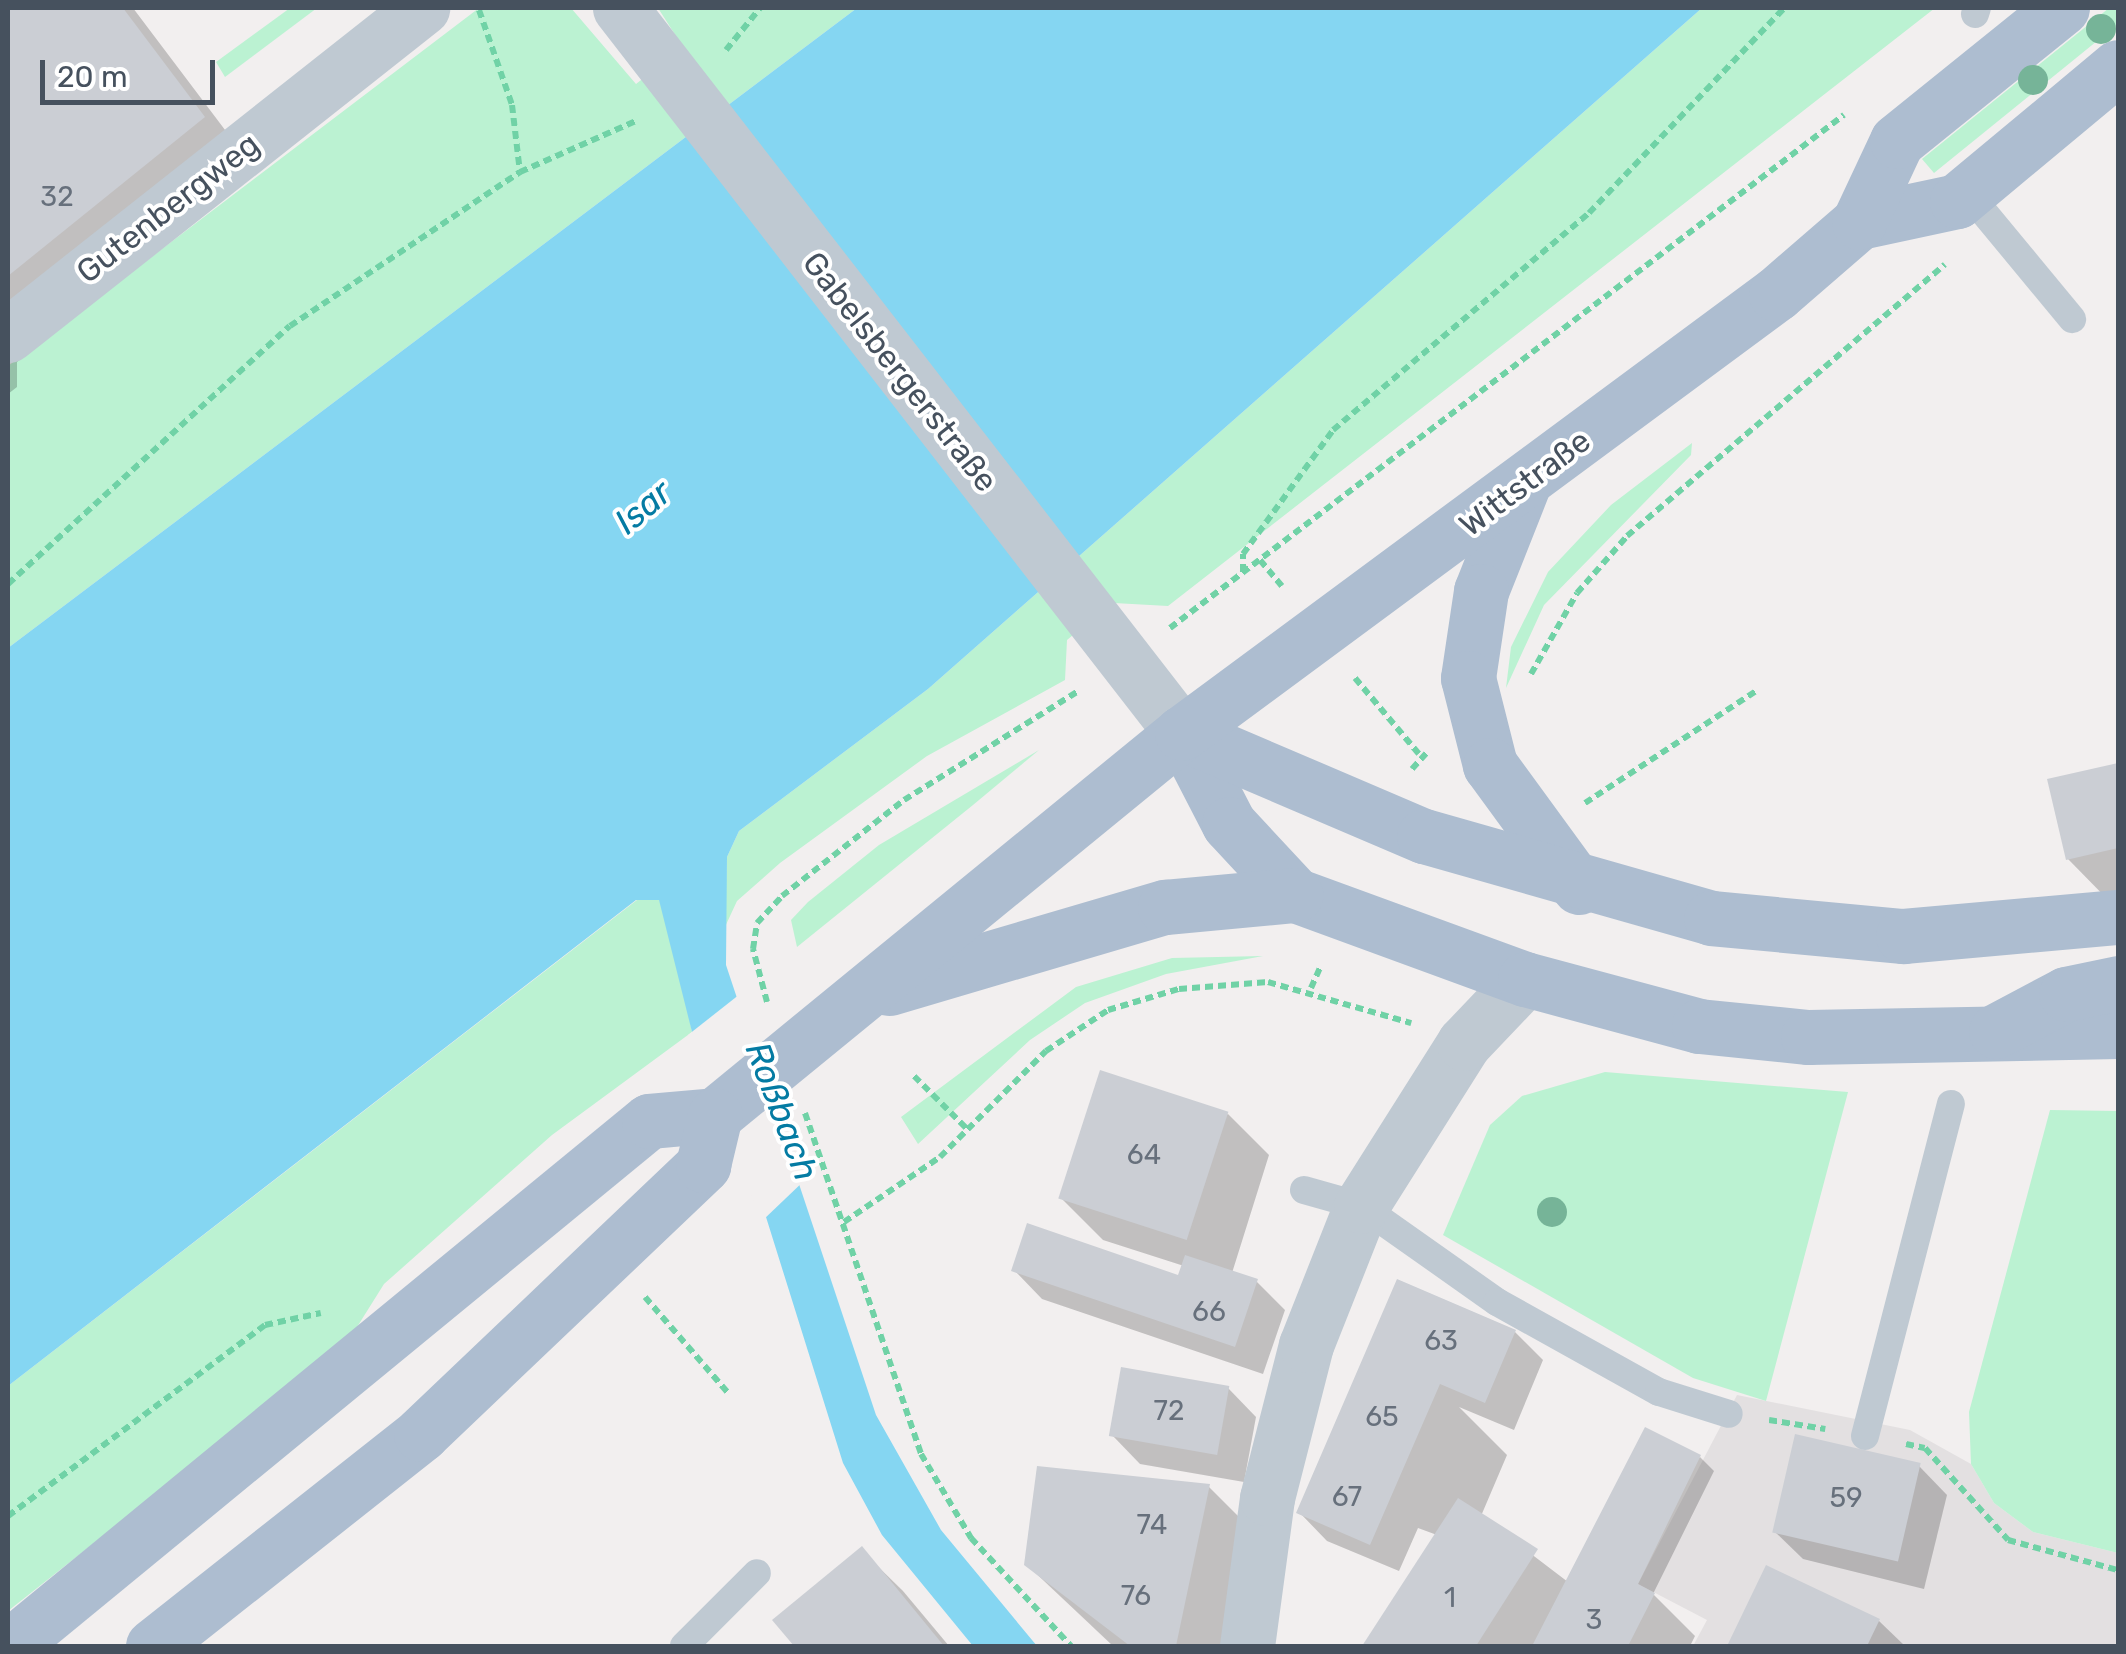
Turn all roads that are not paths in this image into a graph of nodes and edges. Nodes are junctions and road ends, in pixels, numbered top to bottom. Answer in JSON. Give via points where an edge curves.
{"nodes":[{"id":1,"x":422,"y":8,"type":"edge"},
{"id":2,"x":620,"y":8,"type":"edge"},
{"id":3,"x":2062,"y":8,"type":"edge"},
{"id":4,"x":2118,"y":68,"type":"edge"},
{"id":5,"x":1980,"y":207,"type":"junction"},
{"id":6,"x":1859,"y":222,"type":"junction"},
{"id":7,"x":2072,"y":318,"type":"dead end"},
{"id":8,"x":8,"y":335,"type":"edge"},
{"id":9,"x":1523,"y":485,"type":"junction"},
{"id":10,"x":1182,"y":733,"type":"junction"},
{"id":11,"x":1578,"y":887,"type":"junction"},
{"id":12,"x":1295,"y":895,"type":"junction"},
{"id":13,"x":2118,"y":917,"type":"edge"},
{"id":14,"x":1525,"y":979,"type":"junction"},
{"id":15,"x":2118,"y":984,"type":"edge"},
{"id":16,"x":855,"y":1004,"type":"junction"},
{"id":17,"x":2118,"y":1031,"type":"edge"},
{"id":18,"x":1985,"y":1037,"type":"junction"},
{"id":19,"x":1951,"y":1104,"type":"dead end"},
{"id":20,"x":715,"y":1115,"type":"junction"},
{"id":21,"x":1304,"y":1190,"type":"dead end"},
{"id":22,"x":1361,"y":1206,"type":"junction"},
{"id":23,"x":1729,"y":1414,"type":"road end"},
{"id":24,"x":1865,"y":1436,"type":"road end"},
{"id":25,"x":757,"y":1574,"type":"dead end"},
{"id":26,"x":10,"y":1646,"type":"edge"},
{"id":27,"x":152,"y":1646,"type":"edge"},
{"id":28,"x":684,"y":1646,"type":"edge"},
{"id":29,"x":1247,"y":1646,"type":"edge"}],
"edges":[{"from":1,"to":8,"type":"street","name":"Gutenbergweg"},
{"from":2,"to":10,"type":"street","name":"Gabelsbergerstraße"},
{"from":3,"to":6,"type":"main road","name":"Wittstraße","via":[[1897,141]]},
{"from":4,"to":5,"type":"main road","name":"Wittstraße"},
{"from":5,"to":6,"type":"main road","name":"Wittstraße"},
{"from":5,"to":7,"type":"lane"},
{"from":6,"to":9,"type":"main road","name":"Wittstraße"},
{"from":9,"to":10,"type":"main road","name":"Wittstraße"},
{"from":9,"to":11,"type":"main road","via":[[1481,591],[1468,678],[1490,764]]},
{"from":10,"to":11,"type":"main road","via":[[1424,836]]},
{"from":10,"to":12,"type":"main road","via":[[1229,824]]},
{"from":10,"to":16,"type":"main road","name":"Wittstraße"},
{"from":11,"to":13,"type":"main road","via":[[1711,918],[1903,936]]},
{"from":12,"to":14,"type":"main road"},
{"from":12,"to":16,"type":"main road","via":[[1165,907]]},
{"from":14,"to":18,"type":"main road","via":[[1699,1026]]},
{"from":14,"to":22,"type":"street","via":[[1428,1092]]},
{"from":15,"to":18,"type":"main road","via":[[2066,994]]},
{"from":16,"to":20,"type":"main road","name":"Wittstraße"},
{"from":17,"to":18,"type":"main road"},
{"from":19,"to":24,"type":"lane"},
{"from":20,"to":26,"type":"main road","via":[[650,1120]]},
{"from":20,"to":27,"type":"main road","via":[[703,1165],[421,1434]]},
{"from":21,"to":22,"type":"lane"},
{"from":22,"to":23,"type":"lane","via":[[1497,1302],[1660,1392]]},
{"from":22,"to":29,"type":"street","via":[[1302,1362],[1267,1498]]},
{"from":25,"to":28,"type":"lane"}]}
